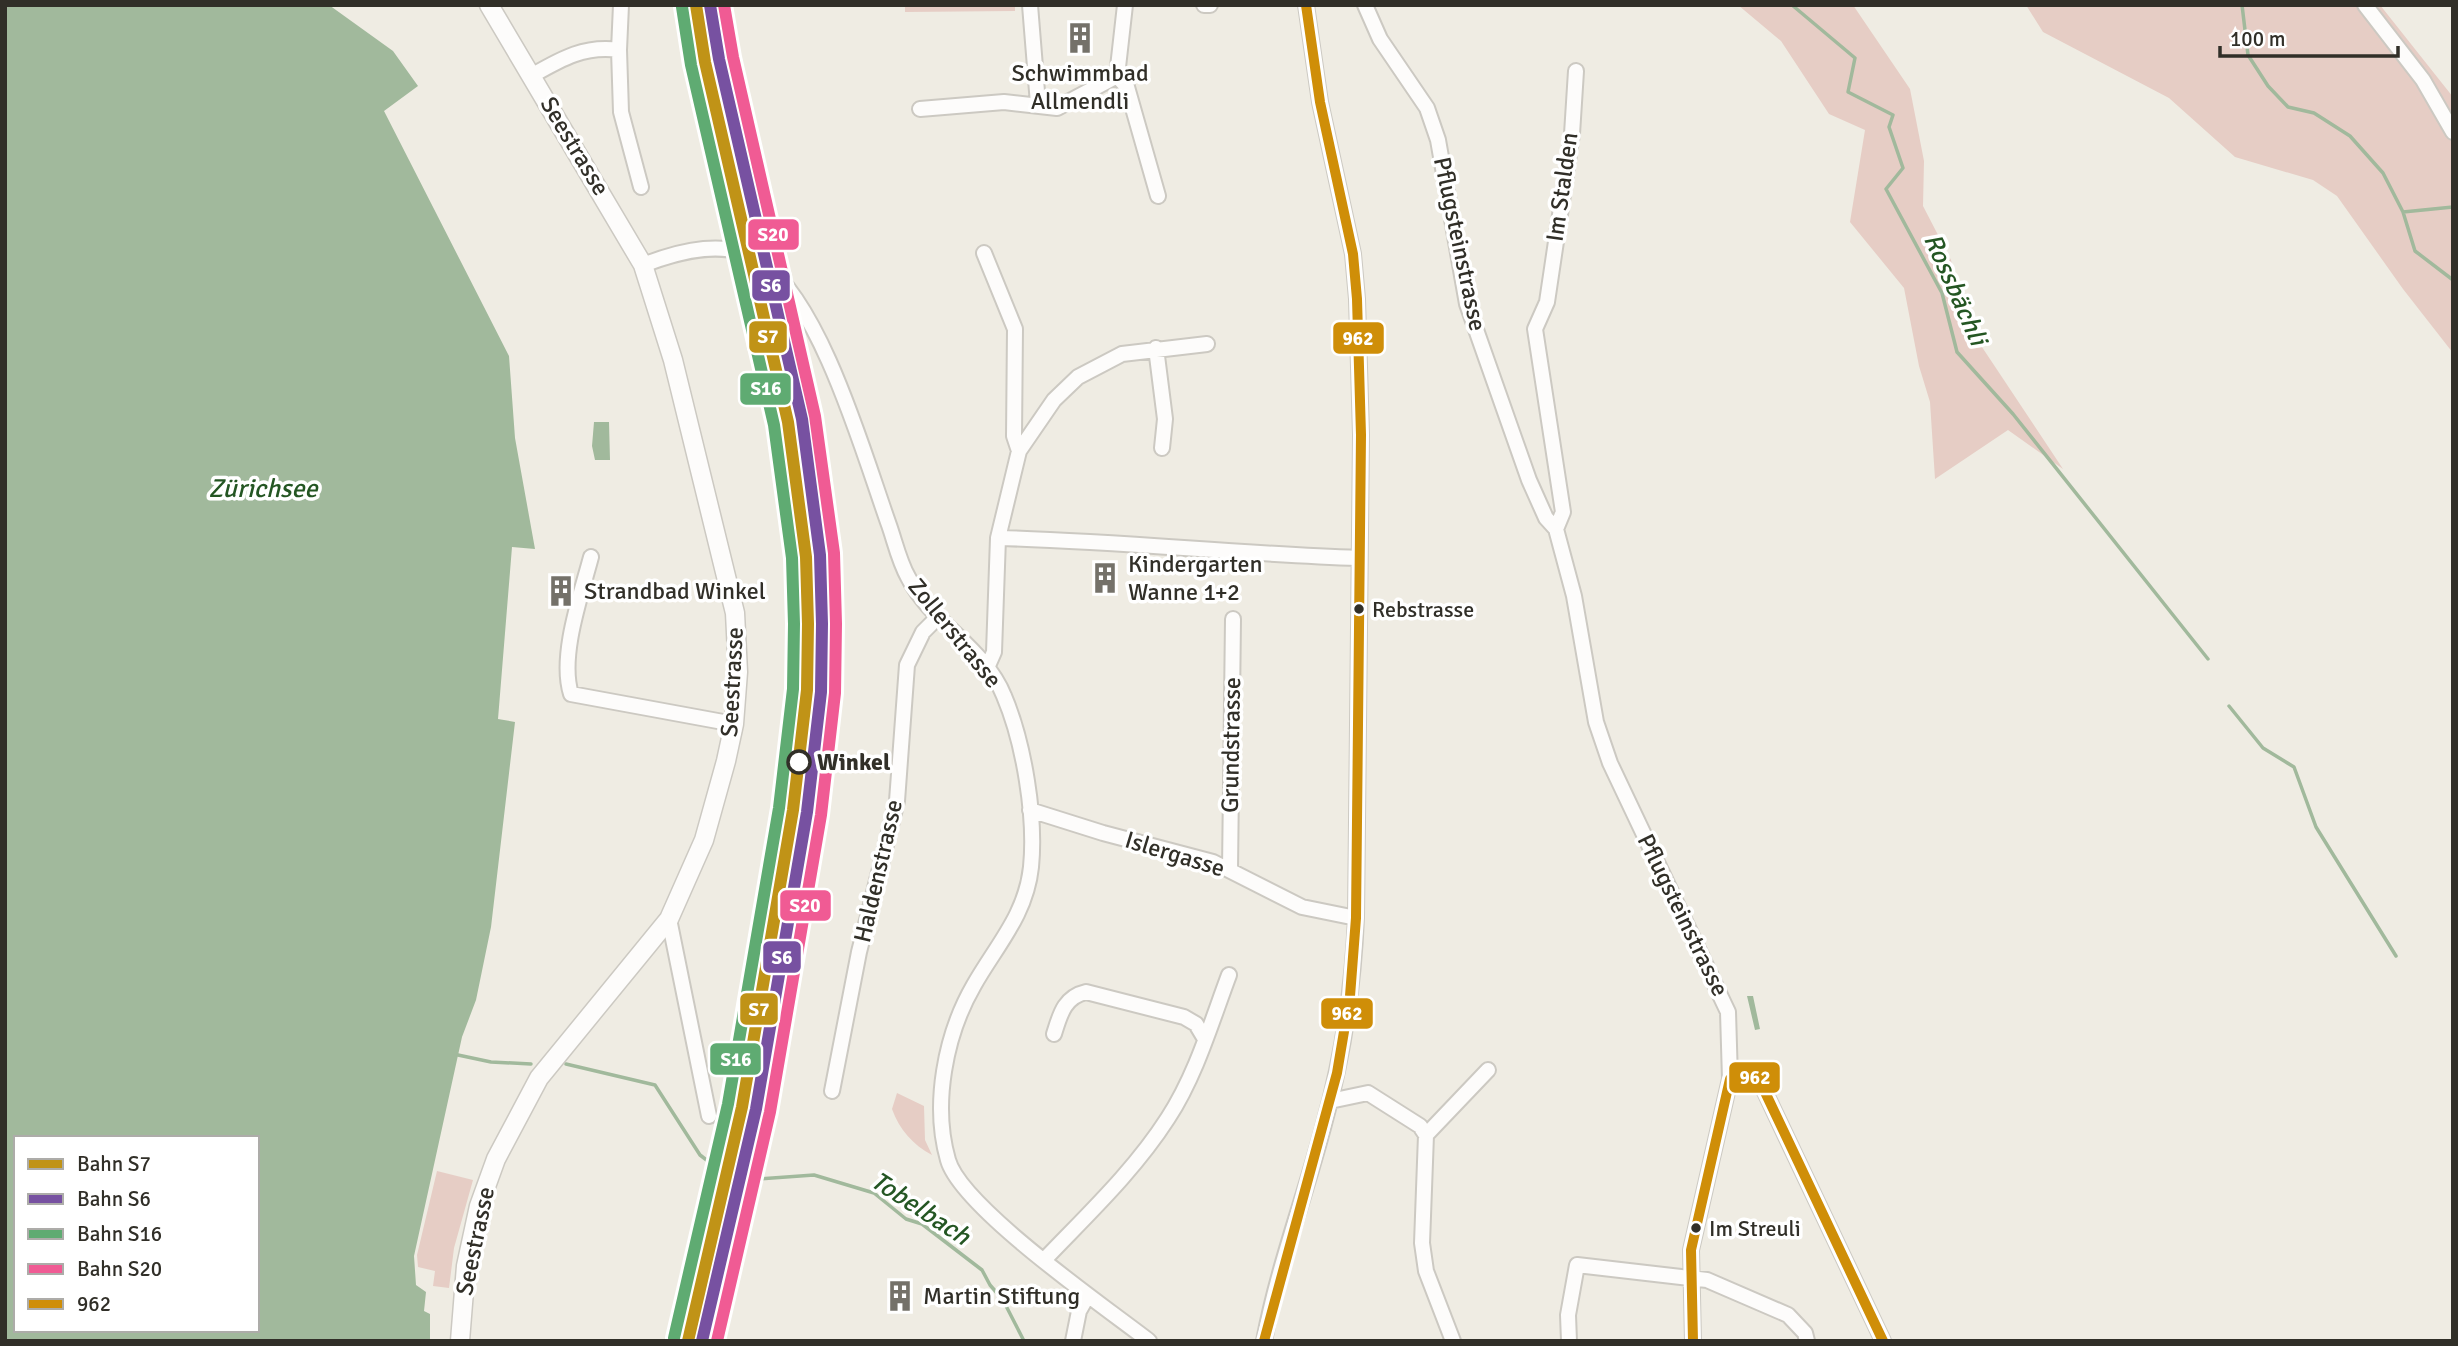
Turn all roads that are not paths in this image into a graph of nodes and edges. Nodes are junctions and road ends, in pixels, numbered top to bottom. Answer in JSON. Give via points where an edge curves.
{"nodes":[{"id":1,"x":489,"y":5,"type":"edge"},
{"id":2,"x":621,"y":5,"type":"edge"},
{"id":3,"x":1030,"y":5,"type":"edge"},
{"id":4,"x":1125,"y":5,"type":"edge"},
{"id":5,"x":1204,"y":5,"type":"edge"},
{"id":6,"x":1210,"y":5,"type":"edge"},
{"id":7,"x":1306,"y":5,"type":"edge"},
{"id":8,"x":1365,"y":5,"type":"edge"},
{"id":9,"x":2365,"y":5,"type":"edge"},
{"id":10,"x":619,"y":50,"type":"junction"},
{"id":11,"x":1576,"y":71,"type":"dead end"},
{"id":12,"x":533,"y":75,"type":"junction"},
{"id":13,"x":1117,"y":76,"type":"junction"},
{"id":14,"x":1038,"y":104,"type":"junction"},
{"id":15,"x":920,"y":109,"type":"dead end"},
{"id":16,"x":2453,"y":132,"type":"edge"},
{"id":17,"x":641,"y":187,"type":"dead end"},
{"id":18,"x":1158,"y":196,"type":"dead end"},
{"id":19,"x":984,"y":253,"type":"dead end"},
{"id":20,"x":643,"y":265,"type":"junction"},
{"id":21,"x":1547,"y":302,"type":"joint"},
{"id":22,"x":1207,"y":344,"type":"dead end"},
{"id":23,"x":1156,"y":348,"type":"junction"},
{"id":24,"x":1162,"y":448,"type":"dead end"},
{"id":25,"x":1019,"y":451,"type":"junction"},
{"id":26,"x":1556,"y":529,"type":"junction"},
{"id":27,"x":998,"y":538,"type":"junction"},
{"id":28,"x":590,"y":557,"type":"dead end"},
{"id":29,"x":1358,"y":558,"type":"junction"},
{"id":30,"x":938,"y":617,"type":"junction"},
{"id":31,"x":1233,"y":619,"type":"dead end"},
{"id":32,"x":988,"y":668,"type":"junction"},
{"id":33,"x":734,"y":724,"type":"junction"},
{"id":34,"x":1030,"y":810,"type":"junction"},
{"id":35,"x":1230,"y":870,"type":"junction"},
{"id":36,"x":1356,"y":918,"type":"junction"},
{"id":37,"x":669,"y":919,"type":"junction"},
{"id":38,"x":1228,"y":975,"type":"dead end"},
{"id":39,"x":1054,"y":1034,"type":"dead end"},
{"id":40,"x":1205,"y":1040,"type":"junction"},
{"id":41,"x":1488,"y":1070,"type":"dead end"},
{"id":42,"x":1730,"y":1079,"type":"junction"},
{"id":43,"x":832,"y":1091,"type":"dead end"},
{"id":44,"x":1330,"y":1101,"type":"junction"},
{"id":45,"x":709,"y":1116,"type":"dead end"},
{"id":46,"x":1426,"y":1135,"type":"junction"},
{"id":47,"x":1045,"y":1259,"type":"junction"},
{"id":48,"x":1691,"y":1280,"type":"junction"},
{"id":49,"x":1088,"y":1295,"type":"junction"},
{"id":50,"x":460,"y":1341,"type":"edge"},
{"id":51,"x":1073,"y":1341,"type":"edge"},
{"id":52,"x":1149,"y":1341,"type":"edge"},
{"id":53,"x":1264,"y":1341,"type":"edge"},
{"id":54,"x":1452,"y":1341,"type":"edge"},
{"id":55,"x":1569,"y":1341,"type":"edge"},
{"id":56,"x":1693,"y":1341,"type":"edge"},
{"id":57,"x":1807,"y":1341,"type":"edge"},
{"id":58,"x":1883,"y":1341,"type":"edge"}],
"edges":[{"from":1,"to":12,"type":"main road","name":"Seestrasse"},
{"from":2,"to":10,"type":"street"},
{"from":3,"to":14,"type":"street"},
{"from":4,"to":13,"type":"street"},
{"from":5,"to":6,"type":"street"},
{"from":7,"to":29,"type":"street","via":[[1320,102],[1353,254],[1361,435]]},
{"from":8,"to":26,"type":"street","name":"Pflugsteinstrasse","via":[[1380,38],[1427,108],[1438,140],[1468,304],[1529,480]]},
{"from":9,"to":16,"type":"street","via":[[2423,80]]},
{"from":10,"to":12,"type":"street","via":[[598,47],[567,56]]},
{"from":10,"to":17,"type":"street","via":[[621,112]]},
{"from":11,"to":21,"type":"street","name":"Im Stalden","via":[[1572,134]]},
{"from":12,"to":20,"type":"main road","name":"Seestrasse"},
{"from":13,"to":14,"type":"street","via":[[1057,108]]},
{"from":13,"to":18,"type":"street","via":[[1127,87]]},
{"from":14,"to":15,"type":"street"},
{"from":19,"to":25,"type":"street","via":[[1015,329],[1014,436]]},
{"from":20,"to":30,"type":"street","name":"Zollerstrasse","via":[[676,252],[706,249],[750,257],[778,275],[804,312],[836,378],[908,578]]},
{"from":20,"to":33,"type":"main road","name":"Seestrasse","via":[[673,360],[735,613],[738,672]]},
{"from":21,"to":26,"type":"street","name":"Pflugsteinstrasse","via":[[1535,329],[1535,344],[1551,417],[1563,512]]},
{"from":22,"to":23,"type":"street"},
{"from":23,"to":24,"type":"street","via":[[1165,419]]},
{"from":23,"to":25,"type":"street","via":[[1122,354],[1078,377],[1054,400]]},
{"from":25,"to":27,"type":"street"},
{"from":26,"to":42,"type":"street","name":"Pflugsteinstrasse","via":[[1574,596],[1596,722],[1610,764],[1726,1006]]},
{"from":27,"to":29,"type":"street"},
{"from":27,"to":32,"type":"street","via":[[994,652]]},
{"from":28,"to":33,"type":"street","via":[[572,633],[567,681],[571,694]]},
{"from":29,"to":36,"type":"street"},
{"from":30,"to":32,"type":"street","name":"Zollerstrasse"},
{"from":30,"to":43,"type":"street","name":"Haldenstrasse","via":[[923,632],[907,665],[897,801],[859,952]]},
{"from":31,"to":35,"type":"street","name":"Grundstrasse"},
{"from":32,"to":34,"type":"street","name":"Zollerstrasse","via":[[1013,718]]},
{"from":33,"to":37,"type":"main road","name":"Seestrasse","via":[[704,840]]},
{"from":34,"to":35,"type":"street","name":"Islergasse"},
{"from":34,"to":47,"type":"street","name":"Zollerstrasse","via":[[1031,867],[1024,898],[1013,927],[972,988],[953,1034],[939,1130],[949,1167],[975,1202]]},
{"from":35,"to":36,"type":"street","name":"Islergasse","via":[[1303,907]]},
{"from":36,"to":44,"type":"street","via":[[1347,1023]]},
{"from":37,"to":45,"type":"street"},
{"from":37,"to":50,"type":"main road","name":"Seestrasse","via":[[555,1056],[514,1119],[479,1206],[466,1266]]},
{"from":38,"to":40,"type":"street"},
{"from":39,"to":40,"type":"street","via":[[1063,1006],[1074,994],[1086,992],[1184,1017],[1196,1024]]},
{"from":40,"to":47,"type":"street","via":[[1170,1115],[1139,1160]]},
{"from":41,"to":46,"type":"street"},
{"from":42,"to":48,"type":"street","name":"Pflugsteinstrasse","via":[[1694,1235]]},
{"from":42,"to":58,"type":"street","via":[[1743,1073],[1756,1078],[1765,1092]]},
{"from":44,"to":46,"type":"street","via":[[1358,1093],[1376,1096]]},
{"from":44,"to":53,"type":"street","via":[[1283,1254]]},
{"from":46,"to":54,"type":"street","via":[[1422,1243],[1426,1271]]},
{"from":47,"to":49,"type":"street","name":"Zollerstrasse"},
{"from":48,"to":55,"type":"street","via":[[1577,1265],[1568,1315]]},
{"from":48,"to":56,"type":"street","name":"Pflugsteinstrasse"},
{"from":48,"to":57,"type":"street","via":[[1707,1280],[1787,1315]]},
{"from":49,"to":51,"type":"street","via":[[1079,1311]]},
{"from":49,"to":52,"type":"street","name":"Zollerstrasse"}]}
